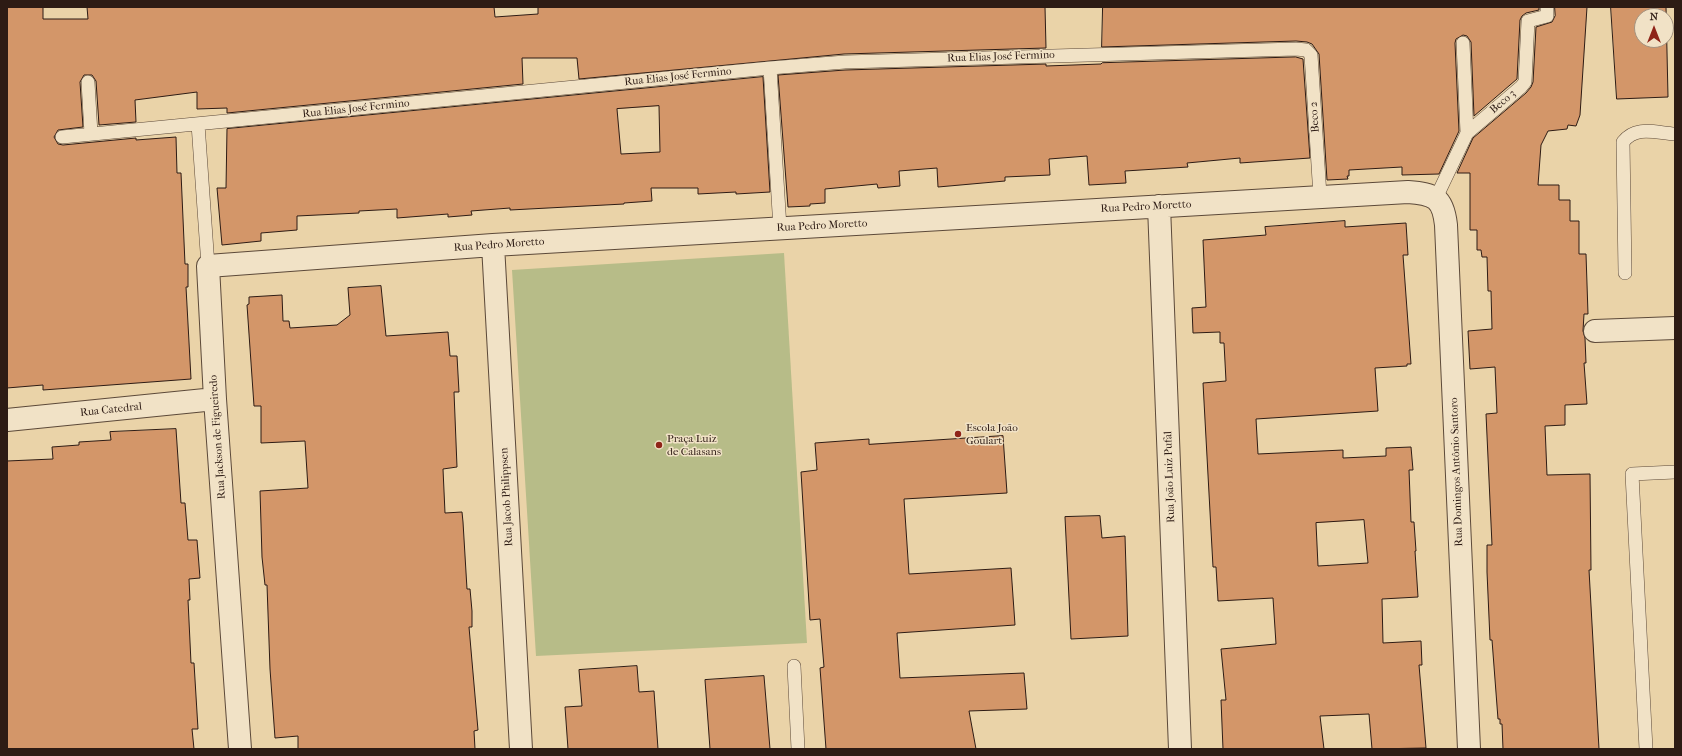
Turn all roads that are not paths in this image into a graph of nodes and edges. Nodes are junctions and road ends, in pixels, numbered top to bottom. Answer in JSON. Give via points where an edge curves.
{"nodes":[{"id":1,"x":1548,"y":7,"type":"edge"},
{"id":2,"x":1463,"y":43,"type":"dead end"},
{"id":3,"x":1296,"y":49,"type":"joint"},
{"id":4,"x":770,"y":68,"type":"junction"},
{"id":5,"x":88,"y":82,"type":"dead end"},
{"id":6,"x":198,"y":124,"type":"junction"},
{"id":7,"x":1468,"y":133,"type":"junction"},
{"id":8,"x":91,"y":134,"type":"junction"},
{"id":9,"x":1675,"y":134,"type":"edge"},
{"id":10,"x":62,"y":137,"type":"dead end"},
{"id":11,"x":1320,"y":196,"type":"junction"},
{"id":12,"x":1436,"y":198,"type":"junction"},
{"id":13,"x":1160,"y":206,"type":"junction"},
{"id":14,"x":780,"y":228,"type":"junction"},
{"id":15,"x":493,"y":246,"type":"junction"},
{"id":16,"x":208,"y":266,"type":"junction"},
{"id":17,"x":1625,"y":273,"type":"dead end"},
{"id":18,"x":1675,"y":328,"type":"edge"},
{"id":19,"x":1595,"y":331,"type":"dead end"},
{"id":20,"x":215,"y":399,"type":"junction"},
{"id":21,"x":7,"y":420,"type":"edge"},
{"id":22,"x":1675,"y":472,"type":"edge"},
{"id":23,"x":794,"y":666,"type":"dead end"},
{"id":24,"x":240,"y":749,"type":"edge"},
{"id":25,"x":521,"y":749,"type":"edge"},
{"id":26,"x":798,"y":749,"type":"edge"},
{"id":27,"x":1180,"y":749,"type":"edge"},
{"id":28,"x":1469,"y":749,"type":"edge"},
{"id":29,"x":1646,"y":749,"type":"edge"}],
"edges":[{"from":1,"to":7,"type":"lane","name":"Beco 3","via":[[1547,16],[1528,21],[1525,82]]},
{"from":2,"to":7,"type":"lane"},
{"from":3,"to":4,"type":"lane","name":"Rua Elias José Fermino","via":[[845,62]]},
{"from":3,"to":11,"type":"lane","name":"Beco 2","via":[[1306,50],[1311,55]]},
{"from":4,"to":6,"type":"lane","name":"Rua Elias José Fermino"},
{"from":4,"to":14,"type":"lane"},
{"from":5,"to":8,"type":"lane"},
{"from":6,"to":8,"type":"lane","name":"Rua Elias José Fermino"},
{"from":6,"to":16,"type":"lane","name":"Rua Jackson de Figueiredo"},
{"from":7,"to":12,"type":"lane","name":"Beco 3"},
{"from":8,"to":10,"type":"lane","name":"Rua Elias José Fermino"},
{"from":9,"to":17,"type":"lane","via":[[1640,131],[1632,133],[1623,142]]},
{"from":11,"to":12,"type":"street","name":"Rua Pedro Moretto","via":[[1408,192]]},
{"from":11,"to":13,"type":"street","name":"Rua Pedro Moretto"},
{"from":12,"to":28,"type":"street","name":"Rua Domingos Antônio Santoro","via":[[1444,210],[1446,225]]},
{"from":13,"to":14,"type":"street","name":"Rua Pedro Moretto"},
{"from":13,"to":27,"type":"street","name":"Rua João Luiz Pufal"},
{"from":14,"to":15,"type":"street","name":"Rua Pedro Moretto"},
{"from":15,"to":16,"type":"street","name":"Rua Pedro Moretto"},
{"from":15,"to":25,"type":"street","name":"Rua Jacob Philippsen"},
{"from":16,"to":20,"type":"street","name":"Rua Jackson de Figueiredo"},
{"from":18,"to":19,"type":"street"},
{"from":20,"to":21,"type":"street","name":"Rua Catedral"},
{"from":20,"to":24,"type":"street","name":"Rua Jackson de Figueiredo"},
{"from":22,"to":29,"type":"lane","via":[[1632,474]]},
{"from":23,"to":26,"type":"lane"}]}
